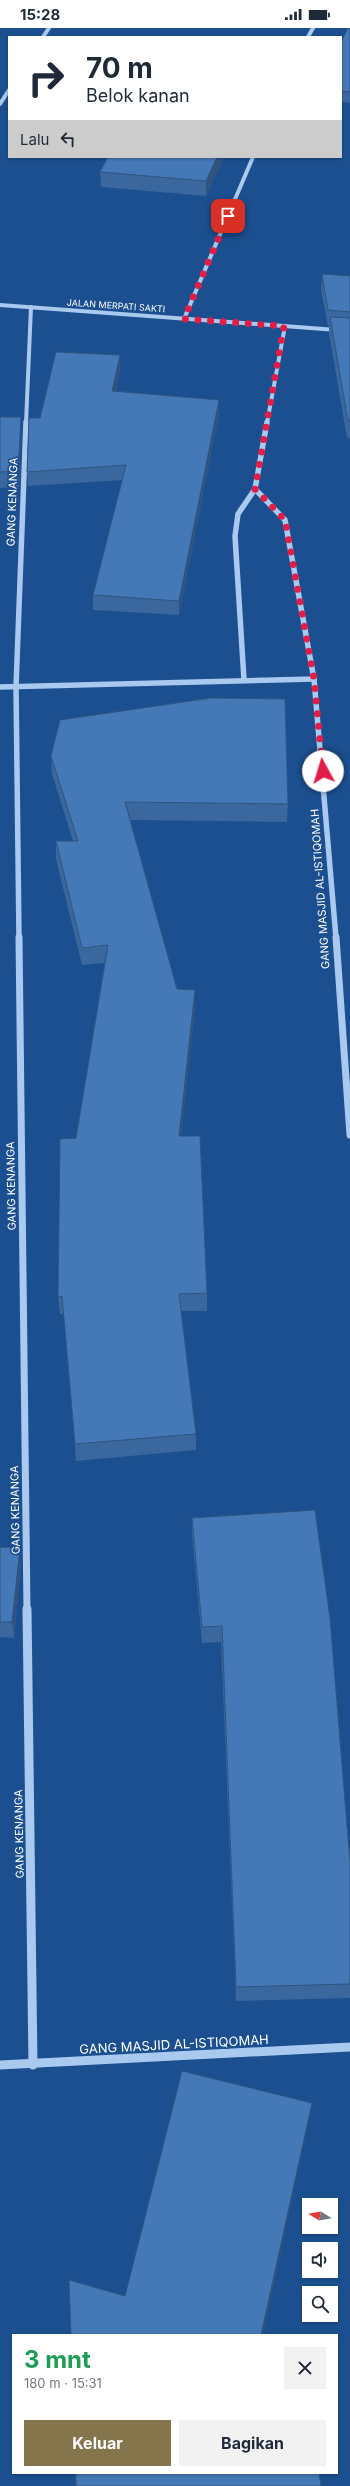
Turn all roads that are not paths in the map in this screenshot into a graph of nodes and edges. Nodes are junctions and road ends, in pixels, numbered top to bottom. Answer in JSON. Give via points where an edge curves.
{"nodes":[{"id":1,"x":8,"y":92,"type":"edge"},
{"id":2,"x":0,"y":104,"type":"edge"},
{"id":3,"x":253,"y":158,"type":"edge"},
{"id":4,"x":0,"y":305,"type":"edge"},
{"id":5,"x":30,"y":307,"type":"junction"},
{"id":6,"x":184,"y":319,"type":"junction"},
{"id":7,"x":284,"y":326,"type":"junction"},
{"id":8,"x":350,"y":331,"type":"edge"},
{"id":9,"x":255,"y":489,"type":"junction"},
{"id":10,"x":314,"y":679,"type":"junction"},
{"id":11,"x":244,"y":680,"type":"junction"},
{"id":12,"x":0,"y":687,"type":"edge"},
{"id":13,"x":16,"y":687,"type":"junction"},
{"id":14,"x":350,"y":1135,"type":"edge"},
{"id":15,"x":350,"y":2047,"type":"edge"},
{"id":16,"x":0,"y":2065,"type":"edge"},
{"id":17,"x":33,"y":2065,"type":"junction"}],
"edges":[{"from":1,"to":2,"type":"street"},
{"from":3,"to":6,"type":"street"},
{"from":4,"to":5,"type":"street","name":"JALAN MERPATI SAKTI"},
{"from":5,"to":6,"type":"street","name":"JALAN MERPATI SAKTI"},
{"from":5,"to":13,"type":"street","name":"GANG KENANGA"},
{"from":6,"to":7,"type":"street","name":"JALAN MERPATI SAKTI"},
{"from":7,"to":8,"type":"street","name":"JALAN MERPATI SAKTI"},
{"from":7,"to":9,"type":"street"},
{"from":9,"to":10,"type":"street","name":"GANG MASJID AL-ISTIQOMAH","via":[[285,520]]},
{"from":9,"to":11,"type":"street","via":[[238,514],[235,536]]},
{"from":10,"to":11,"type":"street"},
{"from":10,"to":14,"type":"street","name":"GANG MASJID AL-ISTIQOMAH","via":[[327,816]]},
{"from":11,"to":13,"type":"street"},
{"from":12,"to":13,"type":"street"},
{"from":13,"to":17,"type":"street","name":"GANG KENANGA"},
{"from":15,"to":17,"type":"street","name":"GANG MASJID AL-ISTIQOMAH"},
{"from":16,"to":17,"type":"street","name":"GANG MASJID AL-ISTIQOMAH"}]}
